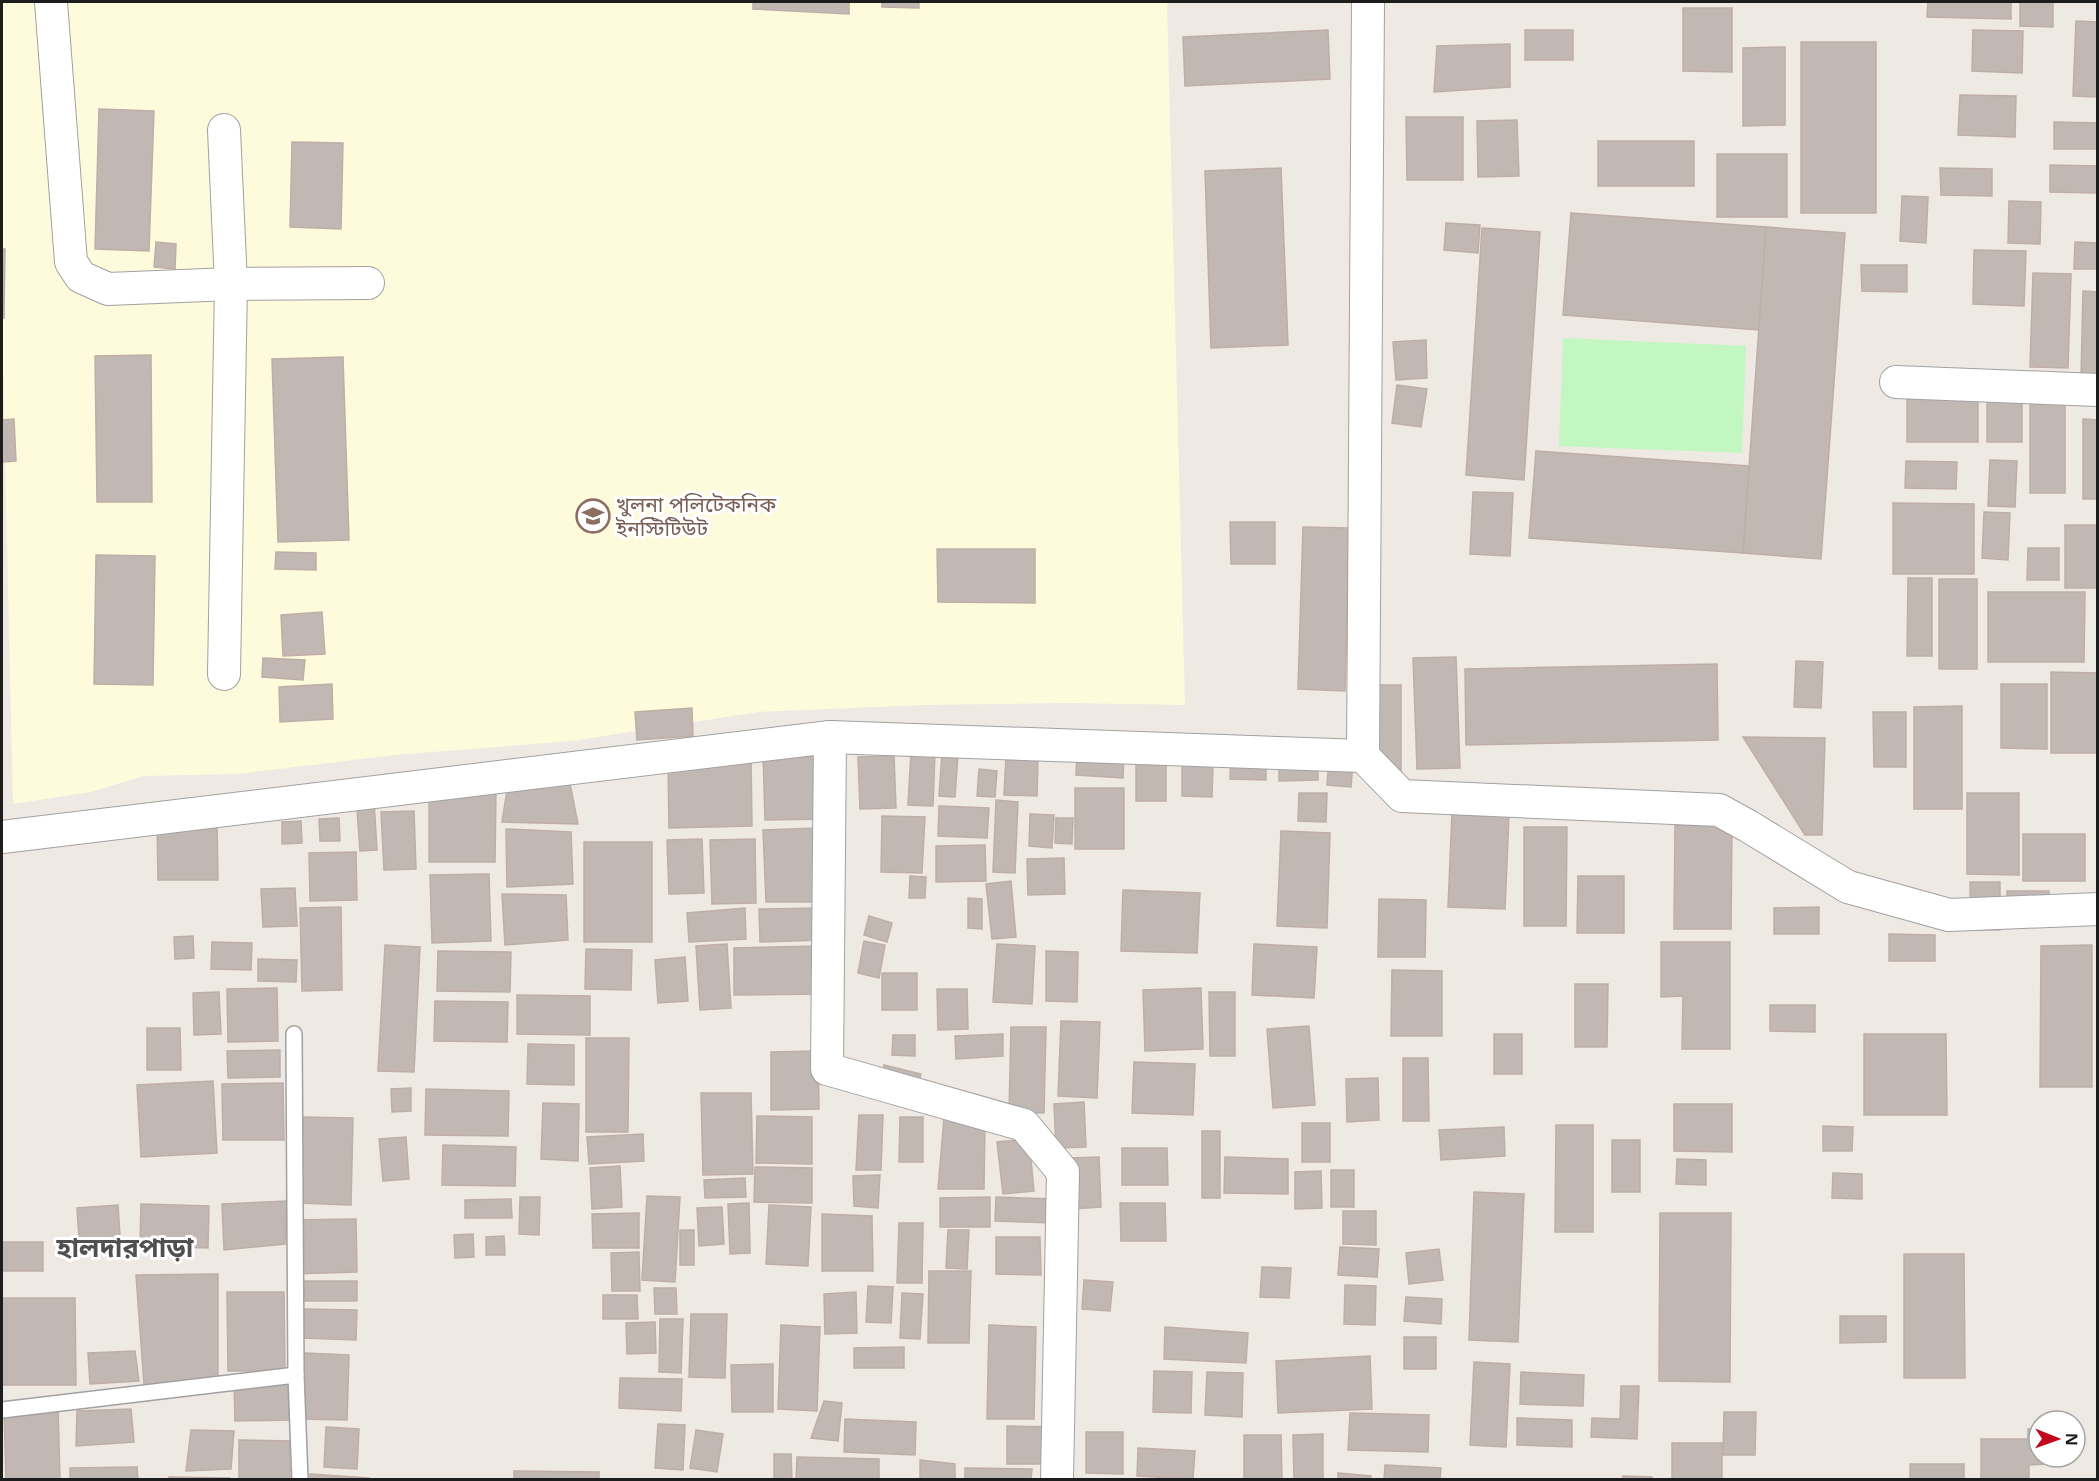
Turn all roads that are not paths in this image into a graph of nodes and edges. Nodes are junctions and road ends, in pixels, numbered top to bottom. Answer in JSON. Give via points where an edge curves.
{"nodes":[{"id":1,"x":51,"y":2,"type":"edge"},
{"id":2,"x":1368,"y":2,"type":"edge"},
{"id":3,"x":224,"y":130,"type":"dead end"},
{"id":4,"x":368,"y":283,"type":"dead end"},
{"id":5,"x":231,"y":284,"type":"junction"},
{"id":6,"x":1896,"y":382,"type":"dead end"},
{"id":7,"x":2097,"y":390,"type":"edge"},
{"id":8,"x":224,"y":674,"type":"dead end"},
{"id":9,"x":830,"y":737,"type":"junction"},
{"id":10,"x":1363,"y":756,"type":"junction"},
{"id":11,"x":2,"y":837,"type":"edge"},
{"id":12,"x":2097,"y":909,"type":"edge"},
{"id":13,"x":294,"y":1034,"type":"dead end"},
{"id":14,"x":296,"y":1375,"type":"junction"},
{"id":15,"x":2,"y":1410,"type":"edge"},
{"id":16,"x":300,"y":1479,"type":"edge"},
{"id":17,"x":1058,"y":1479,"type":"edge"}],
"edges":[{"from":1,"to":5,"type":"street","via":[[71,262],[81,277],[108,289]]},
{"from":2,"to":10,"type":"street"},
{"from":3,"to":5,"type":"street"},
{"from":4,"to":5,"type":"street"},
{"from":5,"to":8,"type":"street"},
{"from":6,"to":7,"type":"street"},
{"from":9,"to":10,"type":"street"},
{"from":9,"to":11,"type":"street"},
{"from":9,"to":17,"type":"street","via":[[827,1069],[1024,1125],[1064,1172]]},
{"from":10,"to":12,"type":"street","via":[[1402,796],[1719,810],[1848,887],[1949,915]]},
{"from":13,"to":14,"type":"lane"},
{"from":14,"to":15,"type":"lane"},
{"from":14,"to":16,"type":"lane"}]}
